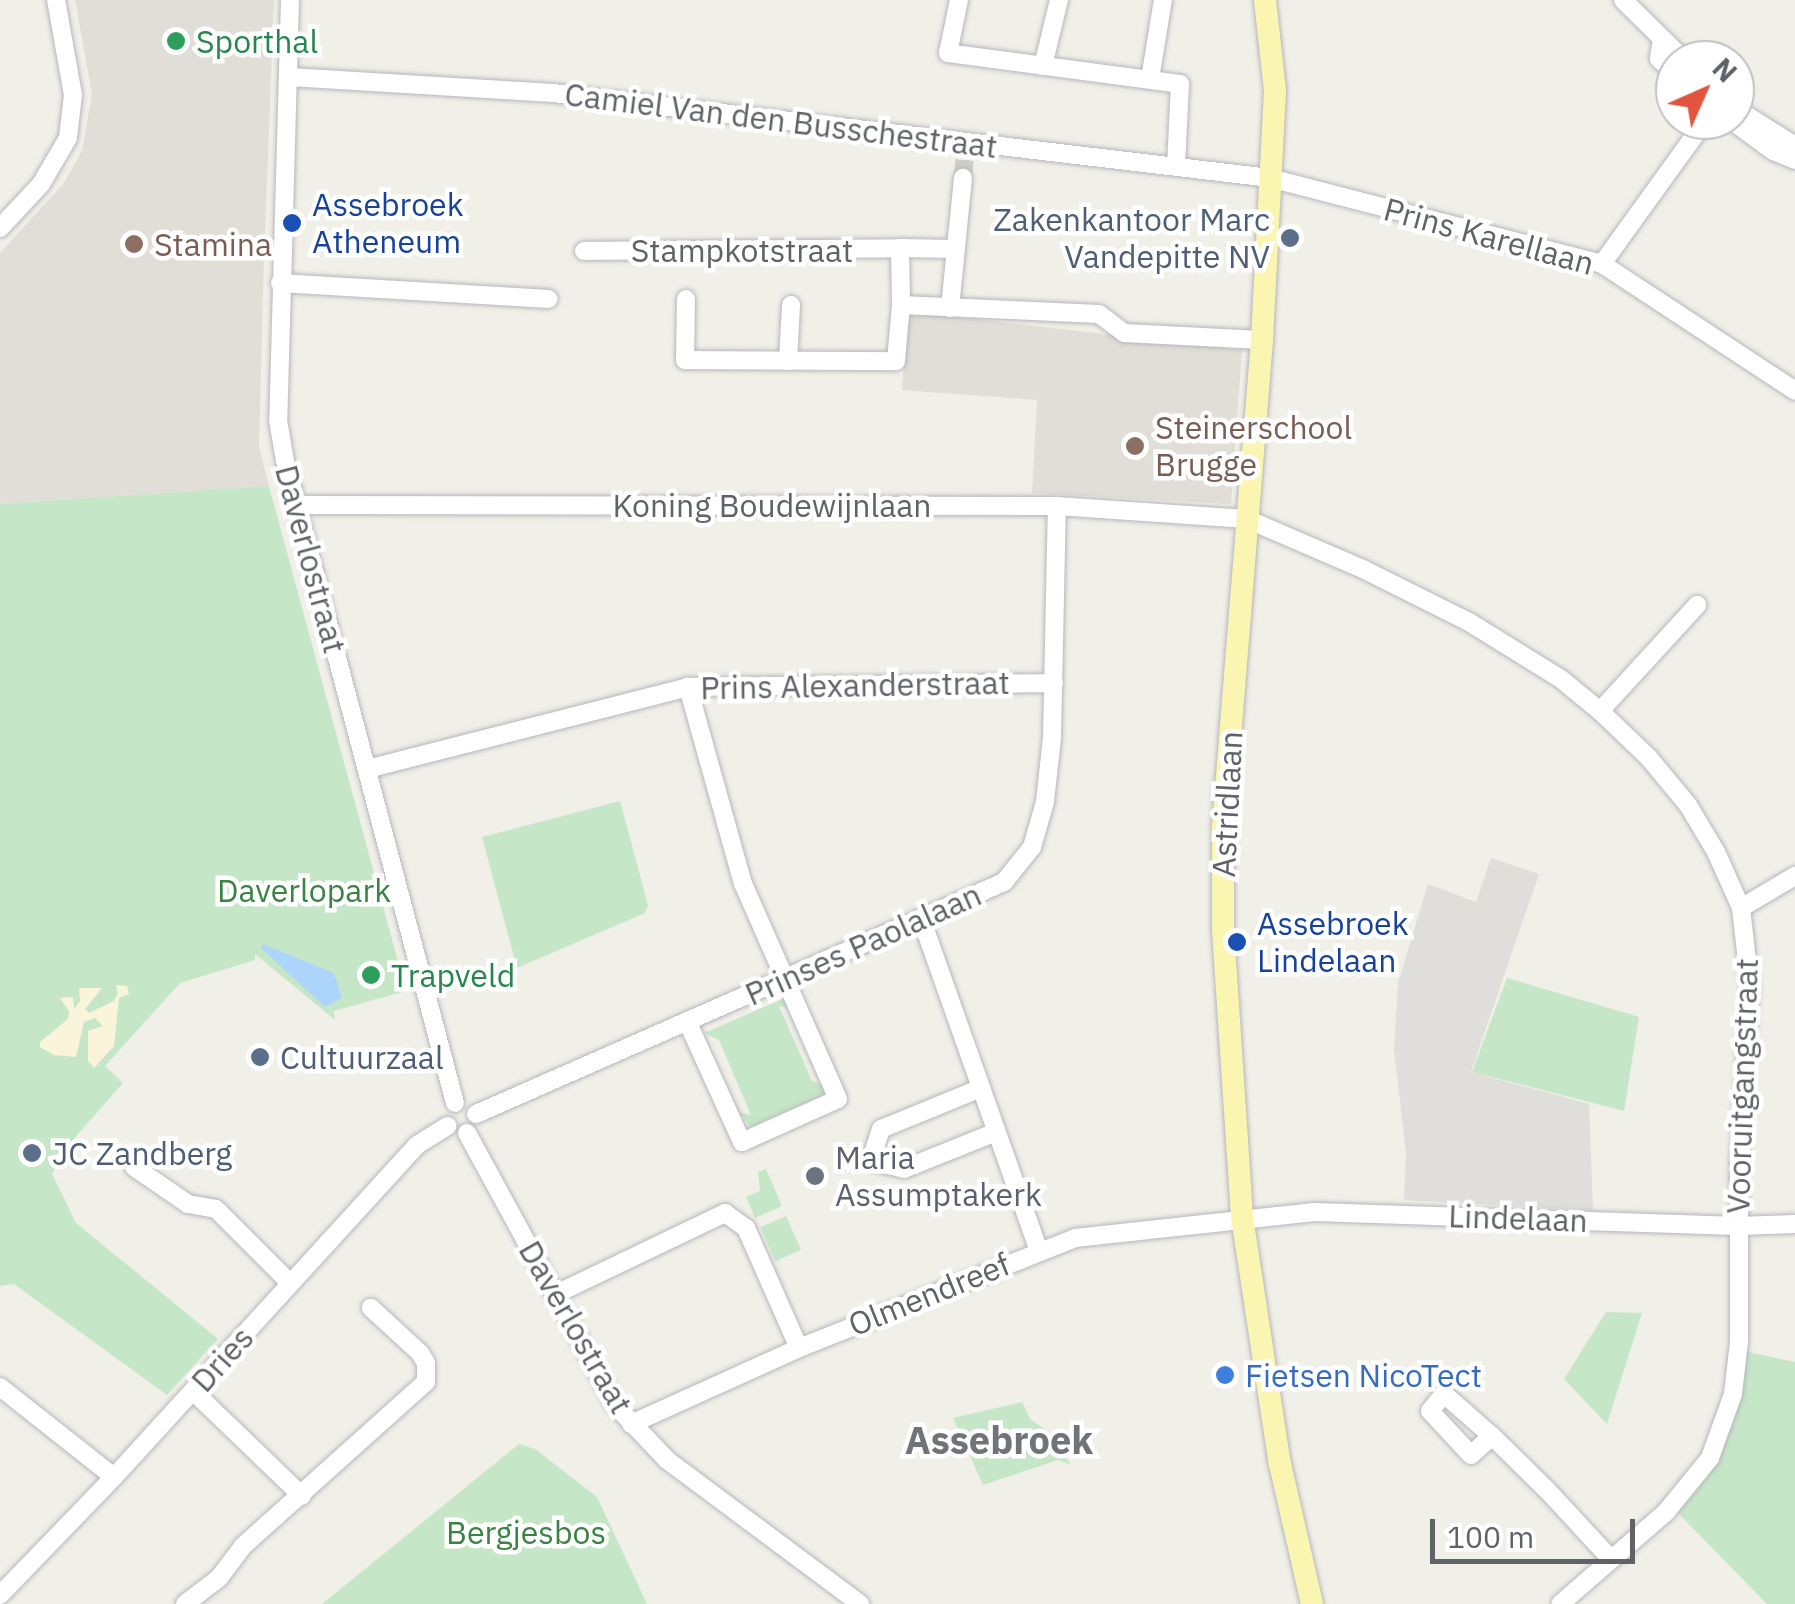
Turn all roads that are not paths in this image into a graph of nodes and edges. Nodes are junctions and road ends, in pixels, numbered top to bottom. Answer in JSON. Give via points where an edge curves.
{"nodes":[{"id":1,"x":56,"y":0,"type":"edge"},
{"id":2,"x":290,"y":0,"type":"edge"},
{"id":3,"x":959,"y":0,"type":"edge"},
{"id":4,"x":1060,"y":0,"type":"edge"},
{"id":5,"x":1163,"y":0,"type":"edge"},
{"id":6,"x":1265,"y":0,"type":"edge"},
{"id":7,"x":1623,"y":0,"type":"edge"},
{"id":8,"x":1662,"y":39,"type":"edge"},
{"id":9,"x":1043,"y":66,"type":"junction"},
{"id":10,"x":290,"y":77,"type":"junction"},
{"id":11,"x":1150,"y":79,"type":"junction"},
{"id":12,"x":1755,"y":121,"type":"edge"},
{"id":13,"x":1755,"y":138,"type":"edge"},
{"id":14,"x":1692,"y":140,"type":"edge"},
{"id":15,"x":1795,"y":146,"type":"edge"},
{"id":16,"x":1795,"y":160,"type":"edge"},
{"id":17,"x":1176,"y":166,"type":"junction"},
{"id":18,"x":963,"y":178,"type":"tunnel mouth"},
{"id":19,"x":1270,"y":178,"type":"junction"},
{"id":20,"x":0,"y":228,"type":"edge"},
{"id":21,"x":900,"y":248,"type":"junction"},
{"id":22,"x":956,"y":249,"type":"junction"},
{"id":23,"x":584,"y":251,"type":"dead end"},
{"id":24,"x":1602,"y":264,"type":"junction"},
{"id":25,"x":280,"y":283,"type":"junction"},
{"id":26,"x":548,"y":299,"type":"dead end"},
{"id":27,"x":686,"y":299,"type":"dead end"},
{"id":28,"x":791,"y":305,"type":"dead end"},
{"id":29,"x":901,"y":305,"type":"junction"},
{"id":30,"x":950,"y":308,"type":"junction"},
{"id":31,"x":1262,"y":340,"type":"junction"},
{"id":32,"x":788,"y":360,"type":"junction"},
{"id":33,"x":1795,"y":391,"type":"edge"},
{"id":34,"x":297,"y":505,"type":"junction"},
{"id":35,"x":1058,"y":506,"type":"junction"},
{"id":36,"x":1247,"y":519,"type":"junction"},
{"id":37,"x":1697,"y":605,"type":"dead end"},
{"id":38,"x":1054,"y":682,"type":"junction"},
{"id":39,"x":688,"y":687,"type":"junction"},
{"id":40,"x":1600,"y":710,"type":"junction"},
{"id":41,"x":367,"y":769,"type":"junction"},
{"id":42,"x":1795,"y":876,"type":"edge"},
{"id":43,"x":1740,"y":908,"type":"junction"},
{"id":44,"x":921,"y":918,"type":"junction"},
{"id":45,"x":785,"y":978,"type":"junction"},
{"id":46,"x":687,"y":1021,"type":"junction"},
{"id":47,"x":981,"y":1088,"type":"junction"},
{"id":48,"x":455,"y":1103,"type":"junction"},
{"id":49,"x":476,"y":1114,"type":"junction"},
{"id":50,"x":446,"y":1126,"type":"junction"},
{"id":51,"x":996,"y":1132,"type":"junction"},
{"id":52,"x":467,"y":1133,"type":"junction"},
{"id":53,"x":134,"y":1167,"type":"dead end"},
{"id":54,"x":1242,"y":1217,"type":"junction"},
{"id":55,"x":1795,"y":1224,"type":"edge"},
{"id":56,"x":1738,"y":1226,"type":"junction"},
{"id":57,"x":1038,"y":1249,"type":"junction"},
{"id":58,"x":290,"y":1283,"type":"junction"},
{"id":59,"x":554,"y":1295,"type":"junction"},
{"id":60,"x":371,"y":1308,"type":"dead end"},
{"id":61,"x":799,"y":1348,"type":"junction"},
{"id":62,"x":0,"y":1386,"type":"edge"},
{"id":63,"x":193,"y":1391,"type":"junction"},
{"id":64,"x":630,"y":1424,"type":"junction"},
{"id":65,"x":1492,"y":1436,"type":"dead end"},
{"id":66,"x":114,"y":1477,"type":"junction"},
{"id":67,"x":302,"y":1496,"type":"junction"},
{"id":68,"x":1611,"y":1559,"type":"junction"},
{"id":69,"x":0,"y":1595,"type":"edge"},
{"id":70,"x":185,"y":1604,"type":"edge"},
{"id":71,"x":860,"y":1604,"type":"edge"},
{"id":72,"x":1312,"y":1604,"type":"edge"},
{"id":73,"x":1560,"y":1604,"type":"edge"}],
"edges":[{"from":1,"to":20,"type":"street","via":[[73,96],[68,138],[41,184]]},
{"from":2,"to":10,"type":"street","name":"Daverlostraat"},
{"from":3,"to":9,"type":"street","via":[[948,53]]},
{"from":4,"to":9,"type":"street"},
{"from":5,"to":11,"type":"street"},
{"from":6,"to":19,"type":"main road","name":"Astridlaan","via":[[1276,90]]},
{"from":7,"to":8,"type":"street"},
{"from":9,"to":11,"type":"street"},
{"from":10,"to":17,"type":"street","name":"Camiel Van den Busschestraat","via":[[548,92],[966,148]]},
{"from":10,"to":25,"type":"street","name":"Daverlostraat"},
{"from":11,"to":17,"type":"street","via":[[1182,87]]},
{"from":12,"to":15,"type":"street"},
{"from":13,"to":16,"type":"street"},
{"from":14,"to":24,"type":"street"},
{"from":17,"to":19,"type":"street","name":"Camiel Van den Busschestraat"},
{"from":18,"to":22,"type":"street"},
{"from":19,"to":24,"type":"street","name":"Prins Karellaan"},
{"from":19,"to":31,"type":"main road","name":"Astridlaan"},
{"from":21,"to":22,"type":"street","name":"Stampkotstraat"},
{"from":21,"to":23,"type":"street","name":"Stampkotstraat"},
{"from":21,"to":29,"type":"street"},
{"from":22,"to":30,"type":"street"},
{"from":24,"to":33,"type":"street","name":"Prins Karellaan"},
{"from":25,"to":26,"type":"street"},
{"from":25,"to":34,"type":"street","name":"Daverlostraat","via":[[278,420]]},
{"from":27,"to":32,"type":"street","via":[[686,360]]},
{"from":28,"to":32,"type":"street"},
{"from":29,"to":30,"type":"street"},
{"from":29,"to":32,"type":"street","via":[[896,361]]},
{"from":30,"to":31,"type":"street","via":[[1098,314],[1124,333]]},
{"from":31,"to":36,"type":"main road","name":"Astridlaan"},
{"from":34,"to":35,"type":"street","name":"Koning Boudewijnlaan"},
{"from":34,"to":41,"type":"street","name":"Daverlostraat"},
{"from":35,"to":36,"type":"street","name":"Koning Boudewijnlaan"},
{"from":35,"to":38,"type":"street","name":"Prinses Paolalaan"},
{"from":36,"to":40,"type":"street","name":"Vooruitgangstraat","via":[[1469,622]]},
{"from":36,"to":54,"type":"main road","name":"Astridlaan","via":[[1223,827],[1223,930]]},
{"from":37,"to":40,"type":"street"},
{"from":38,"to":39,"type":"street","name":"Prins Alexanderstraat"},
{"from":38,"to":44,"type":"street","name":"Prinses Paolalaan","via":[[1045,802],[1032,847],[1004,882]]},
{"from":39,"to":41,"type":"street","name":"Prins Alexanderstraat"},
{"from":39,"to":45,"type":"street","via":[[743,884]]},
{"from":40,"to":43,"type":"street","name":"Vooruitgangstraat","via":[[1688,806]]},
{"from":41,"to":48,"type":"street","name":"Daverlostraat"},
{"from":42,"to":43,"type":"street"},
{"from":43,"to":56,"type":"street","name":"Vooruitgangstraat","via":[[1750,987]]},
{"from":44,"to":45,"type":"street","name":"Prinses Paolalaan"},
{"from":44,"to":47,"type":"street"},
{"from":45,"to":46,"type":"street","name":"Prinses Paolalaan"},
{"from":45,"to":46,"type":"street","via":[[838,1099],[742,1142]]},
{"from":46,"to":49,"type":"street","name":"Prinses Paolalaan"},
{"from":47,"to":51,"type":"street"},
{"from":47,"to":51,"type":"street","via":[[882,1129],[873,1153],[879,1163],[904,1169]]},
{"from":48,"to":49,"type":"street"},
{"from":48,"to":50,"type":"street","via":[[446,1110]]},
{"from":49,"to":52,"type":"street"},
{"from":50,"to":52,"type":"street"},
{"from":50,"to":58,"type":"street","name":"Dries","via":[[418,1145]]},
{"from":51,"to":57,"type":"street"},
{"from":52,"to":59,"type":"street","name":"Daverlostraat"},
{"from":53,"to":58,"type":"street","via":[[188,1204],[216,1209]]},
{"from":54,"to":56,"type":"street","name":"Lindelaan","via":[[1315,1212]]},
{"from":54,"to":57,"type":"street","name":"Olmendreef","via":[[1075,1238]]},
{"from":54,"to":72,"type":"main road","name":"Astridlaan","via":[[1280,1464]]},
{"from":55,"to":56,"type":"street","name":"Lindelaan"},
{"from":56,"to":68,"type":"street","name":"Vooruitgangstraat","via":[[1738,1367],[1719,1440],[1678,1500]]},
{"from":57,"to":61,"type":"street","name":"Olmendreef"},
{"from":58,"to":63,"type":"street","name":"Dries"},
{"from":59,"to":61,"type":"street","via":[[725,1213],[746,1228]]},
{"from":59,"to":64,"type":"street","name":"Daverlostraat"},
{"from":60,"to":67,"type":"street","via":[[420,1354],[426,1382]]},
{"from":61,"to":64,"type":"street","name":"Olmendreef"},
{"from":62,"to":66,"type":"street"},
{"from":63,"to":66,"type":"street","name":"Dries"},
{"from":63,"to":67,"type":"street"},
{"from":64,"to":71,"type":"street","name":"Daverlostraat","via":[[667,1460]]},
{"from":65,"to":68,"type":"street"},
{"from":66,"to":69,"type":"street","name":"Dries"},
{"from":67,"to":70,"type":"street"},
{"from":68,"to":73,"type":"street","name":"Vooruitgangstraat"}]}
